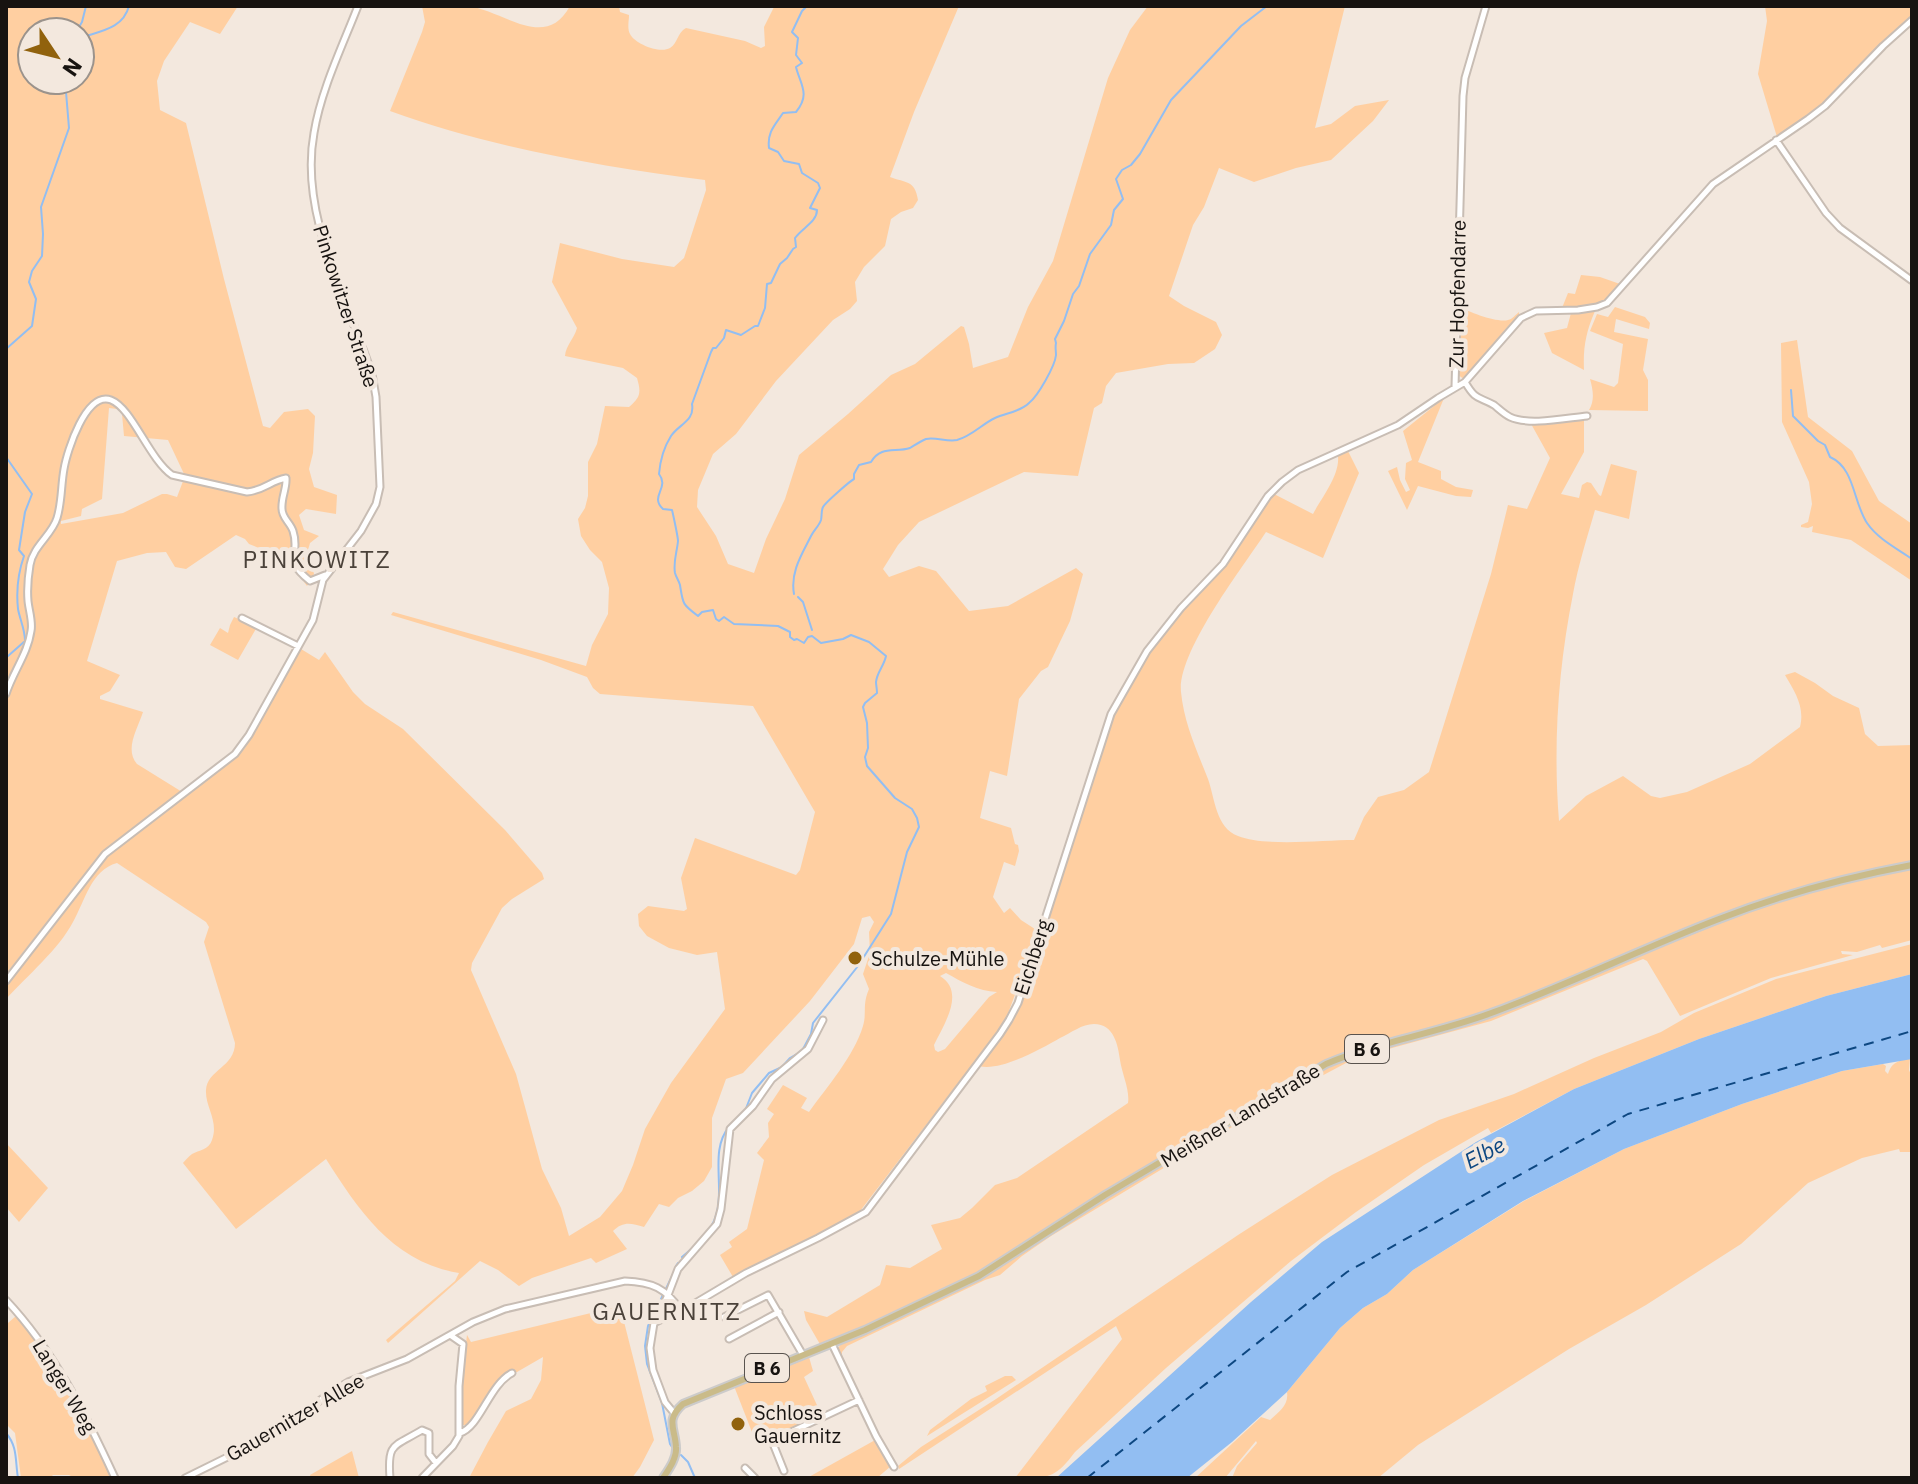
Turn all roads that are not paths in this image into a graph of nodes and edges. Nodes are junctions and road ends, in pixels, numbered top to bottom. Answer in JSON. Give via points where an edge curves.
{"nodes":[{"id":1,"x":358,"y":6,"type":"edge"},
{"id":2,"x":1486,"y":6,"type":"edge"},
{"id":3,"x":1912,"y":20,"type":"edge"},
{"id":4,"x":1776,"y":140,"type":"junction"},
{"id":5,"x":1768,"y":146,"type":"junction"},
{"id":6,"x":1783,"y":151,"type":"junction"},
{"id":7,"x":1911,"y":280,"type":"edge"},
{"id":8,"x":1465,"y":382,"type":"junction"},
{"id":9,"x":1455,"y":387,"type":"junction"},
{"id":10,"x":1587,"y":416,"type":"dead end"},
{"id":11,"x":1282,"y":482,"type":"joint"},
{"id":12,"x":326,"y":575,"type":"junction"},
{"id":13,"x":313,"y":584,"type":"junction"},
{"id":14,"x":322,"y":584,"type":"junction"},
{"id":15,"x":320,"y":596,"type":"junction"},
{"id":16,"x":242,"y":618,"type":"dead end"},
{"id":17,"x":298,"y":646,"type":"junction"},
{"id":18,"x":6,"y":694,"type":"edge"},
{"id":19,"x":1912,"y":865,"type":"edge"},
{"id":20,"x":6,"y":981,"type":"edge"},
{"id":21,"x":823,"y":1020,"type":"dead end"},
{"id":22,"x":666,"y":1293,"type":"junction"},
{"id":23,"x":6,"y":1300,"type":"edge"},
{"id":24,"x":681,"y":1311,"type":"junction"},
{"id":25,"x":779,"y":1312,"type":"junction"},
{"id":26,"x":724,"y":1317,"type":"dead end"},
{"id":27,"x":654,"y":1323,"type":"junction"},
{"id":28,"x":467,"y":1325,"type":"junction"},
{"id":29,"x":449,"y":1335,"type":"junction"},
{"id":30,"x":729,"y":1339,"type":"dead end"},
{"id":31,"x":463,"y":1344,"type":"junction"},
{"id":32,"x":832,"y":1344,"type":"junction"},
{"id":33,"x":803,"y":1355,"type":"junction"},
{"id":34,"x":512,"y":1373,"type":"dead end"},
{"id":35,"x":859,"y":1400,"type":"junction"},
{"id":36,"x":674,"y":1413,"type":"junction"},
{"id":37,"x":460,"y":1433,"type":"junction"},
{"id":38,"x":436,"y":1463,"type":"junction"},
{"id":39,"x":894,"y":1467,"type":"dead end"},
{"id":40,"x":745,"y":1468,"type":"dead end"},
{"id":41,"x":784,"y":1471,"type":"dead end"},
{"id":42,"x":115,"y":1478,"type":"edge"},
{"id":43,"x":185,"y":1478,"type":"edge"},
{"id":44,"x":390,"y":1478,"type":"edge"},
{"id":45,"x":422,"y":1478,"type":"edge"},
{"id":46,"x":663,"y":1478,"type":"edge"},
{"id":47,"x":755,"y":1478,"type":"edge"}],
"edges":[{"from":1,"to":12,"type":"street","name":"Pinkowitzer Straße","via":[[317,118],[311,156],[318,225],[372,374],[380,487],[370,516]]},
{"from":2,"to":9,"type":"street","name":"Zur Hopfendarre","via":[[1463,96]]},
{"from":3,"to":4,"type":"street","via":[[1825,106]]},
{"from":4,"to":5,"type":"street"},
{"from":4,"to":6,"type":"street"},
{"from":5,"to":6,"type":"street"},
{"from":5,"to":8,"type":"street","via":[[1713,184],[1611,299],[1597,307],[1544,310],[1521,318]]},
{"from":6,"to":7,"type":"street","via":[[1840,228]]},
{"from":8,"to":9,"type":"street"},
{"from":8,"to":10,"type":"street","via":[[1472,395],[1510,417]]},
{"from":9,"to":11,"type":"street","name":"Zur Hopfendarre","via":[[1398,425]]},
{"from":11,"to":24,"type":"street","name":"Eichberg","via":[[1223,564],[1160,633],[1119,700],[1018,1003],[1000,1034],[866,1212]]},
{"from":12,"to":13,"type":"street"},
{"from":12,"to":14,"type":"street"},
{"from":13,"to":14,"type":"street"},
{"from":13,"to":15,"type":"street"},
{"from":13,"to":18,"type":"street","via":[[295,565],[292,527],[282,515],[286,478],[247,492],[172,475],[121,409],[110,400],[99,400],[72,441],[58,516],[30,560],[32,629]]},
{"from":14,"to":15,"type":"street"},
{"from":15,"to":17,"type":"street"},
{"from":16,"to":17,"type":"street"},
{"from":17,"to":20,"type":"street","via":[[235,754],[105,854]]},
{"from":19,"to":32,"type":"main road","name":"Meißner Landstraße","number":"B 6","via":[[1739,911],[1495,1012],[1326,1064],[979,1276]]},
{"from":21,"to":22,"type":"street","via":[[808,1049],[772,1079],[730,1129],[717,1224],[683,1262]]},
{"from":22,"to":24,"type":"street"},
{"from":22,"to":27,"type":"street"},
{"from":22,"to":28,"type":"street","name":"Gauernitzer Allee","via":[[650,1284],[625,1281],[505,1309]]},
{"from":23,"to":42,"type":"street","name":"Langer Weg","via":[[55,1363]]},
{"from":24,"to":27,"type":"street","name":"Eichberg"},
{"from":25,"to":26,"type":"street","via":[[768,1295]]},
{"from":25,"to":30,"type":"street"},
{"from":25,"to":33,"type":"street"},
{"from":27,"to":36,"type":"street","via":[[653,1370]]},
{"from":28,"to":29,"type":"street","name":"Gauernitzer Allee"},
{"from":28,"to":31,"type":"street"},
{"from":29,"to":31,"type":"street"},
{"from":29,"to":43,"type":"street","name":"Gauernitzer Allee","via":[[407,1359],[348,1382],[272,1435]]},
{"from":31,"to":37,"type":"street"},
{"from":32,"to":33,"type":"main road","number":"B 6"},
{"from":32,"to":35,"type":"street"},
{"from":33,"to":36,"type":"main road","number":"B 6","via":[[687,1401]]},
{"from":34,"to":37,"type":"street","via":[[471,1427]]},
{"from":35,"to":39,"type":"street"},
{"from":35,"to":41,"type":"street","via":[[772,1441]]},
{"from":36,"to":46,"type":"main road","via":[[675,1456]]},
{"from":37,"to":38,"type":"street"},
{"from":38,"to":44,"type":"street","via":[[429,1454],[429,1433],[422,1430],[392,1449]]},
{"from":38,"to":45,"type":"street"},
{"from":40,"to":47,"type":"street"}]}
